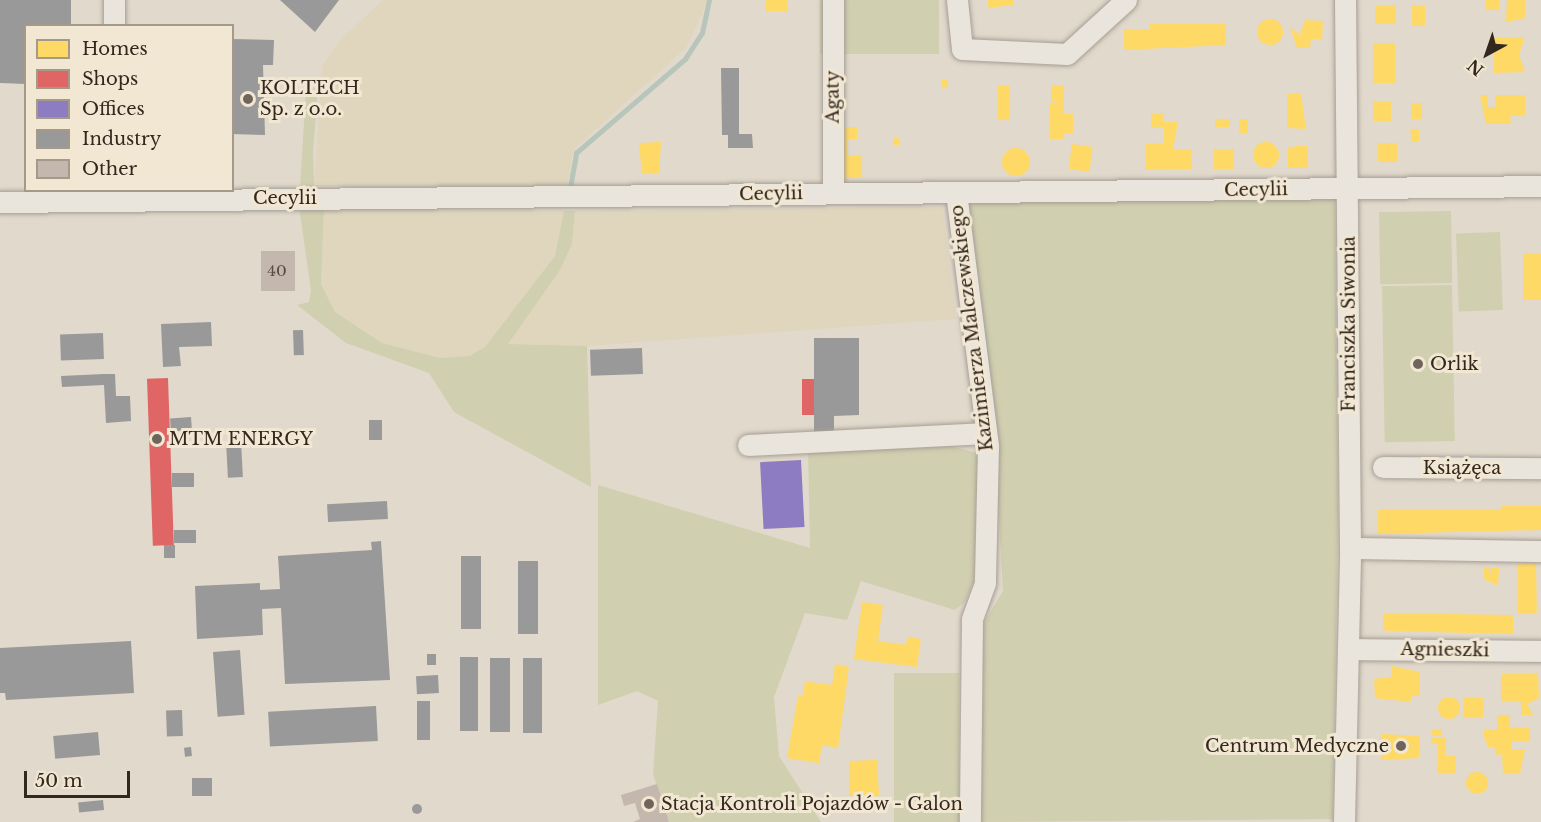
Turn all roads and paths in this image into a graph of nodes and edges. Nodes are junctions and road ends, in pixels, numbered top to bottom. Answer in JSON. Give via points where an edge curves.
{"nodes":[{"id":1,"x":114,"y":0,"type":"edge"},
{"id":2,"x":833,"y":0,"type":"edge"},
{"id":3,"x":957,"y":0,"type":"edge"},
{"id":4,"x":1345,"y":0,"type":"edge"},
{"id":5,"x":1114,"y":3,"type":"edge"},
{"id":6,"x":114,"y":24,"type":"edge"},
{"id":7,"x":1541,"y":186,"type":"edge"},
{"id":8,"x":1348,"y":188,"type":"junction"},
{"id":9,"x":956,"y":192,"type":"junction"},
{"id":10,"x":833,"y":193,"type":"junction"},
{"id":11,"x":111,"y":195,"type":"edge"},
{"id":12,"x":0,"y":202,"type":"edge"},
{"id":13,"x":986,"y":433,"type":"junction"},
{"id":14,"x":748,"y":445,"type":"dead end"},
{"id":15,"x":1383,"y":467,"type":"dead end"},
{"id":16,"x":1541,"y":468,"type":"edge"},
{"id":17,"x":1350,"y":548,"type":"junction"},
{"id":18,"x":1541,"y":551,"type":"edge"},
{"id":19,"x":1349,"y":649,"type":"junction"},
{"id":20,"x":1541,"y":651,"type":"edge"},
{"id":21,"x":970,"y":822,"type":"edge"},
{"id":22,"x":1344,"y":822,"type":"edge"}],
"edges":[{"from":1,"to":6,"type":"street"},
{"from":2,"to":10,"type":"street","name":"Agaty"},
{"from":3,"to":5,"type":"street","via":[[963,49],[1067,54]]},
{"from":4,"to":8,"type":"street","name":"Franciszka Siwonia"},
{"from":7,"to":8,"type":"street","name":"Cecylii"},
{"from":8,"to":9,"type":"street","name":"Cecylii"},
{"from":8,"to":17,"type":"street","name":"Franciszka Siwonia"},
{"from":9,"to":10,"type":"street","name":"Cecylii"},
{"from":9,"to":13,"type":"street","name":"Kazimierza Malczewskiego"},
{"from":10,"to":11,"type":"street","name":"Cecylii"},
{"from":11,"to":12,"type":"street","name":"Cecylii"},
{"from":13,"to":14,"type":"street"},
{"from":13,"to":21,"type":"street","name":"Kazimierza Malczewskiego","via":[[985,583],[972,619]]},
{"from":15,"to":16,"type":"street","name":"Książęca"},
{"from":17,"to":18,"type":"street"},
{"from":17,"to":19,"type":"street","name":"Franciszka Siwonia"},
{"from":19,"to":20,"type":"street","name":"Agnieszki"},
{"from":19,"to":22,"type":"street","name":"Franciszka Siwonia"}]}
